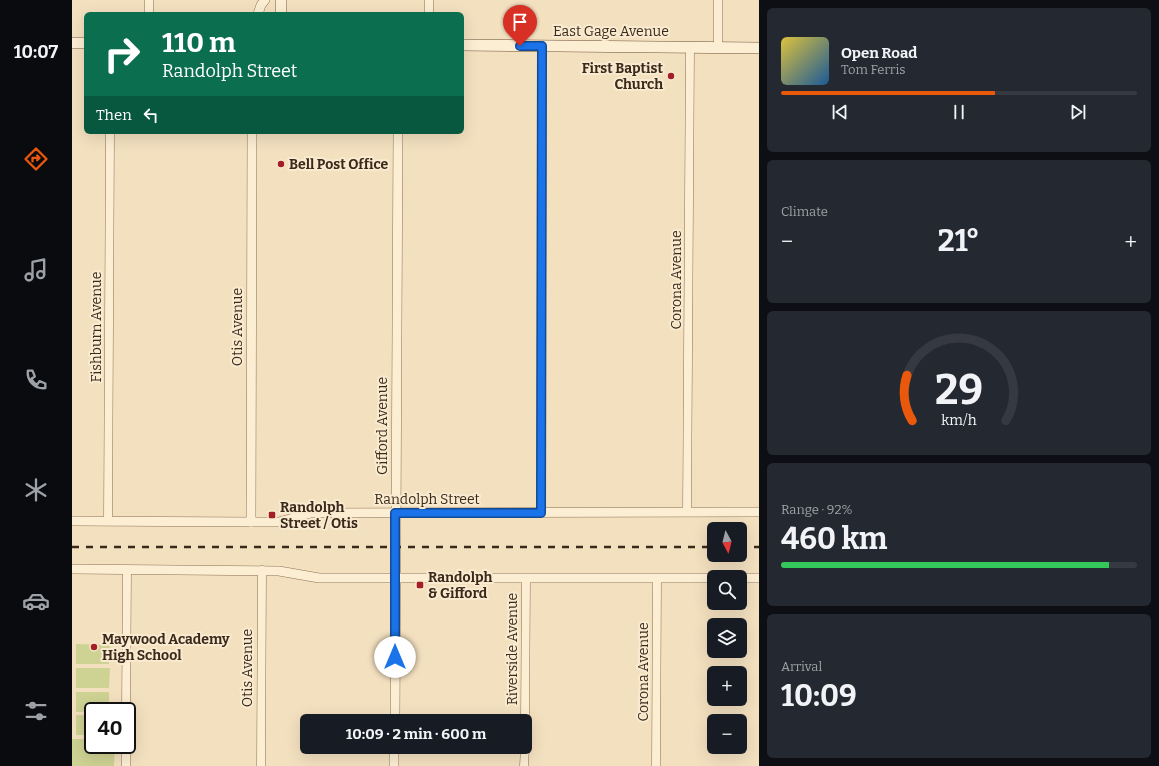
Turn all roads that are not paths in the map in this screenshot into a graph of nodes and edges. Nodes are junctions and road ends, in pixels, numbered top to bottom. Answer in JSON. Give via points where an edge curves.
{"nodes":[{"id":1,"x":149,"y":0,"type":"edge"},
{"id":2,"x":265,"y":0,"type":"edge"},
{"id":3,"x":281,"y":0,"type":"edge"},
{"id":4,"x":429,"y":0,"type":"edge"},
{"id":5,"x":718,"y":0,"type":"edge"},
{"id":6,"x":148,"y":12,"type":"edge"},
{"id":7,"x":259,"y":12,"type":"edge"},
{"id":8,"x":281,"y":12,"type":"edge"},
{"id":9,"x":429,"y":12,"type":"edge"},
{"id":10,"x":72,"y":42,"type":"edge"},
{"id":11,"x":84,"y":42,"type":"edge"},
{"id":12,"x":464,"y":45,"type":"edge"},
{"id":13,"x":542,"y":46,"type":"junction"},
{"id":14,"x":690,"y":47,"type":"junction"},
{"id":15,"x":718,"y":47,"type":"junction"},
{"id":16,"x":759,"y":48,"type":"edge"},
{"id":17,"x":110,"y":134,"type":"edge"},
{"id":18,"x":252,"y":134,"type":"edge"},
{"id":19,"x":398,"y":134,"type":"edge"},
{"id":20,"x":687,"y":512,"type":"junction"},
{"id":21,"x":759,"y":512,"type":"edge"},
{"id":22,"x":395,"y":513,"type":"junction"},
{"id":23,"x":541,"y":513,"type":"junction"},
{"id":24,"x":72,"y":521,"type":"edge"},
{"id":25,"x":108,"y":521,"type":"junction"},
{"id":26,"x":251,"y":522,"type":"junction"},
{"id":27,"x":72,"y":569,"type":"edge"},
{"id":28,"x":127,"y":570,"type":"junction"},
{"id":29,"x":262,"y":570,"type":"junction"},
{"id":30,"x":395,"y":578,"type":"junction"},
{"id":31,"x":526,"y":578,"type":"junction"},
{"id":32,"x":707,"y":578,"type":"edge"},
{"id":33,"x":747,"y":578,"type":"edge"},
{"id":34,"x":759,"y":578,"type":"edge"},
{"id":35,"x":657,"y":579,"type":"junction"},
{"id":36,"x":126,"y":702,"type":"edge"},
{"id":37,"x":395,"y":714,"type":"edge"},
{"id":38,"x":525,"y":714,"type":"edge"},
{"id":39,"x":126,"y":754,"type":"edge"},
{"id":40,"x":394,"y":754,"type":"edge"},
{"id":41,"x":525,"y":754,"type":"edge"},
{"id":42,"x":126,"y":766,"type":"edge"},
{"id":43,"x":261,"y":766,"type":"edge"},
{"id":44,"x":394,"y":766,"type":"edge"},
{"id":45,"x":524,"y":766,"type":"edge"},
{"id":46,"x":656,"y":766,"type":"edge"}],
"edges":[{"from":1,"to":6,"type":"street"},
{"from":2,"to":7,"type":"street"},
{"from":3,"to":8,"type":"main road"},
{"from":4,"to":9,"type":"street"},
{"from":5,"to":15,"type":"street"},
{"from":10,"to":11,"type":"main road"},
{"from":12,"to":13,"type":"main road","name":"East Gage Avenue"},
{"from":13,"to":14,"type":"main road","name":"East Gage Avenue"},
{"from":13,"to":23,"type":"street"},
{"from":14,"to":15,"type":"main road","name":"East Gage Avenue"},
{"from":14,"to":20,"type":"street","name":"Corona Avenue"},
{"from":15,"to":16,"type":"main road","name":"East Gage Avenue"},
{"from":17,"to":25,"type":"street","name":"Fishburn Avenue"},
{"from":18,"to":26,"type":"street","name":"Otis Avenue"},
{"from":19,"to":22,"type":"street","name":"Gifford Avenue"},
{"from":20,"to":21,"type":"street","name":"Randolph Street"},
{"from":20,"to":23,"type":"street","name":"Randolph Street"},
{"from":22,"to":23,"type":"street","name":"Randolph Street"},
{"from":22,"to":26,"type":"street","name":"Randolph Street","via":[[311,513],[279,522]]},
{"from":22,"to":30,"type":"street","name":"Gifford Avenue"},
{"from":24,"to":25,"type":"street","name":"Randolph Street"},
{"from":25,"to":26,"type":"street","name":"Randolph Street"},
{"from":27,"to":28,"type":"street"},
{"from":28,"to":29,"type":"street"},
{"from":28,"to":36,"type":"street"},
{"from":29,"to":30,"type":"street","via":[[319,578]]},
{"from":29,"to":43,"type":"street","name":"Otis Avenue"},
{"from":30,"to":31,"type":"street"},
{"from":30,"to":37,"type":"street","name":"Gifford Avenue"},
{"from":31,"to":35,"type":"street"},
{"from":31,"to":38,"type":"street","name":"Riverside Avenue"},
{"from":32,"to":35,"type":"street"},
{"from":33,"to":34,"type":"street"},
{"from":35,"to":46,"type":"street","name":"Corona Avenue"},
{"from":39,"to":42,"type":"street"},
{"from":40,"to":44,"type":"street"},
{"from":41,"to":45,"type":"street"}]}
